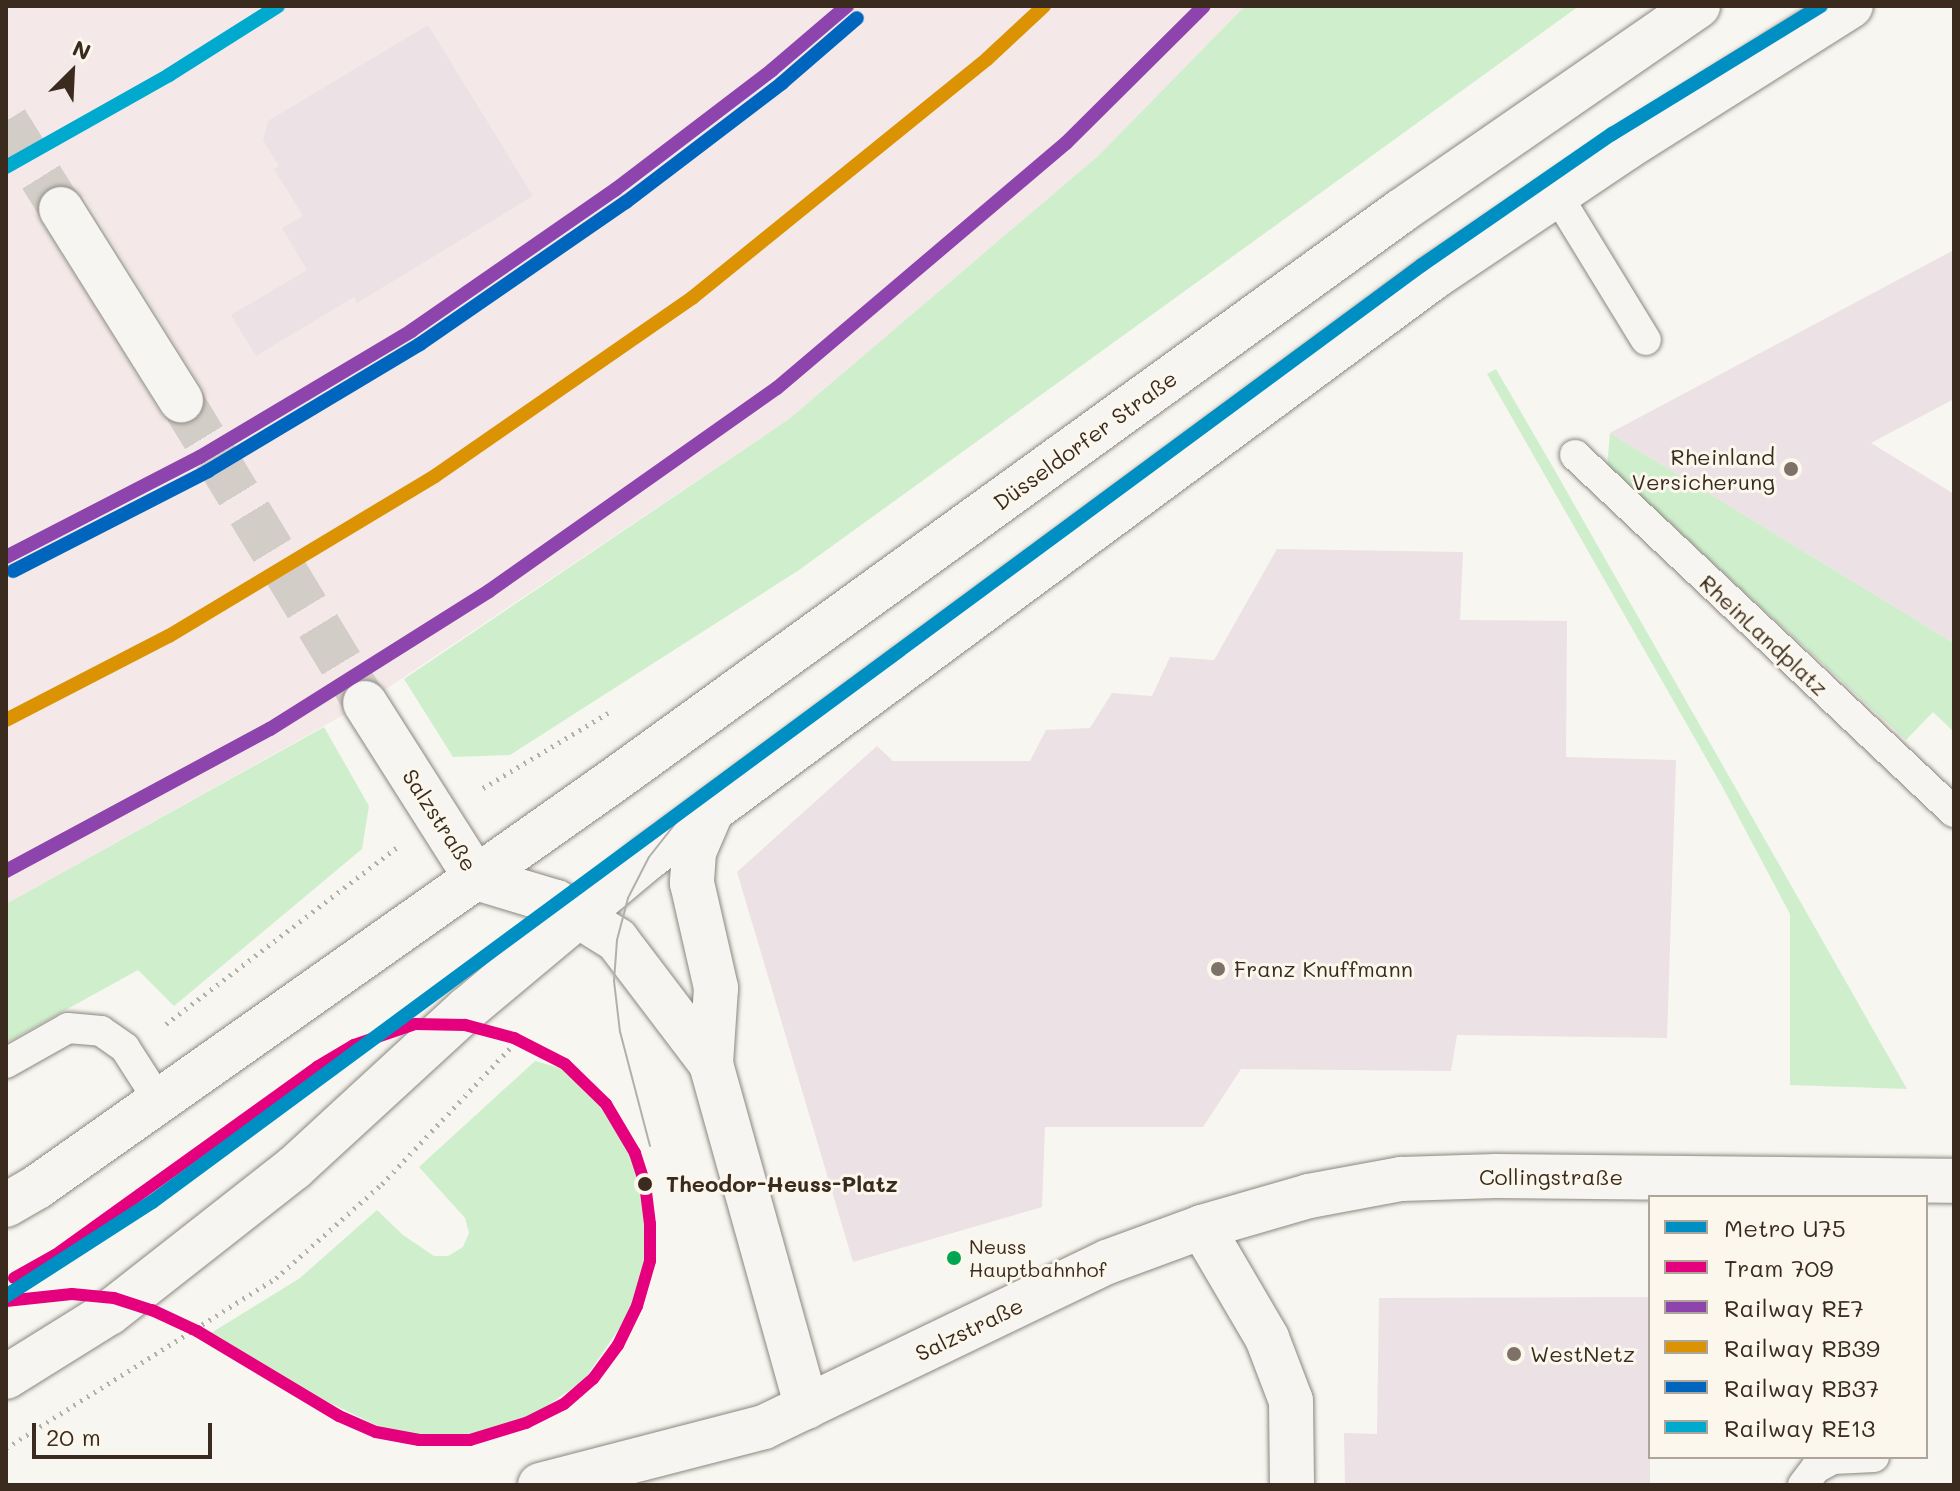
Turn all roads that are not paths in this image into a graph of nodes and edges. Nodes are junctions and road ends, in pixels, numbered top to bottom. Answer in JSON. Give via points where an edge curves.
{"nodes":[{"id":1,"x":1698,"y":6,"type":"edge"},
{"id":2,"x":1851,"y":6,"type":"edge"},
{"id":3,"x":1557,"y":195,"type":"junction"},
{"id":4,"x":61,"y":209,"type":"tunnel mouth"},
{"id":5,"x":1646,"y":340,"type":"dead end"},
{"id":6,"x":181,"y":400,"type":"tunnel mouth"},
{"id":7,"x":1575,"y":455,"type":"dead end"},
{"id":8,"x":365,"y":703,"type":"tunnel mouth"},
{"id":9,"x":712,"y":810,"type":"junction"},
{"id":10,"x":1954,"y":812,"type":"edge"},
{"id":11,"x":476,"y":878,"type":"junction"},
{"id":12,"x":579,"y":914,"type":"junction"},
{"id":13,"x":6,"y":1063,"type":"edge"},
{"id":14,"x":711,"y":1064,"type":"junction"},
{"id":15,"x":159,"y":1101,"type":"junction"},
{"id":16,"x":1954,"y":1181,"type":"edge"},
{"id":17,"x":1899,"y":1189,"type":"edge"},
{"id":18,"x":6,"y":1205,"type":"edge"},
{"id":19,"x":1202,"y":1227,"type":"junction"},
{"id":20,"x":6,"y":1377,"type":"edge"},
{"id":21,"x":807,"y":1407,"type":"junction"},
{"id":22,"x":1833,"y":1459,"type":"edge"},
{"id":23,"x":540,"y":1485,"type":"edge"},
{"id":24,"x":1292,"y":1485,"type":"edge"},
{"id":25,"x":1803,"y":1485,"type":"edge"}],
"edges":[{"from":1,"to":11,"type":"main road","name":"Düsseldorfer Straße","via":[[1388,220]]},
{"from":2,"to":3,"type":"main road"},
{"from":3,"to":5,"type":"lane"},
{"from":3,"to":9,"type":"main road","via":[[1434,277]]},
{"from":4,"to":6,"type":"main road"},
{"from":7,"to":10,"type":"lane","name":"RheinLandplatz"},
{"from":8,"to":11,"type":"main road","name":"Salzstraße"},
{"from":9,"to":12,"type":"main road"},
{"from":9,"to":14,"type":"main road","name":"Salzstraße","via":[[694,852],[692,883],[716,988]]},
{"from":11,"to":12,"type":"main road","name":"Salzstraße","via":[[530,892]]},
{"from":11,"to":15,"type":"main road"},
{"from":12,"to":14,"type":"main road","name":"Salzstraße","via":[[617,940]]},
{"from":12,"to":20,"type":"main road","via":[[294,1168],[109,1313]]},
{"from":13,"to":15,"type":"lane","via":[[68,1028],[101,1031],[125,1048]]},
{"from":14,"to":21,"type":"main road","name":"Salzstraße"},
{"from":15,"to":18,"type":"main road"},
{"from":16,"to":17,"type":"main road","name":"Collingstraße"},
{"from":17,"to":19,"type":"main road","name":"Collingstraße","via":[[1496,1176],[1401,1179],[1309,1196]]},
{"from":19,"to":21,"type":"main road","name":"Salzstraße","via":[[1107,1262]]},
{"from":19,"to":24,"type":"main road","via":[[1267,1338],[1291,1401]]},
{"from":21,"to":23,"type":"main road","via":[[764,1427]]},
{"from":22,"to":25,"type":"lane","via":[[1816,1468]]}]}
